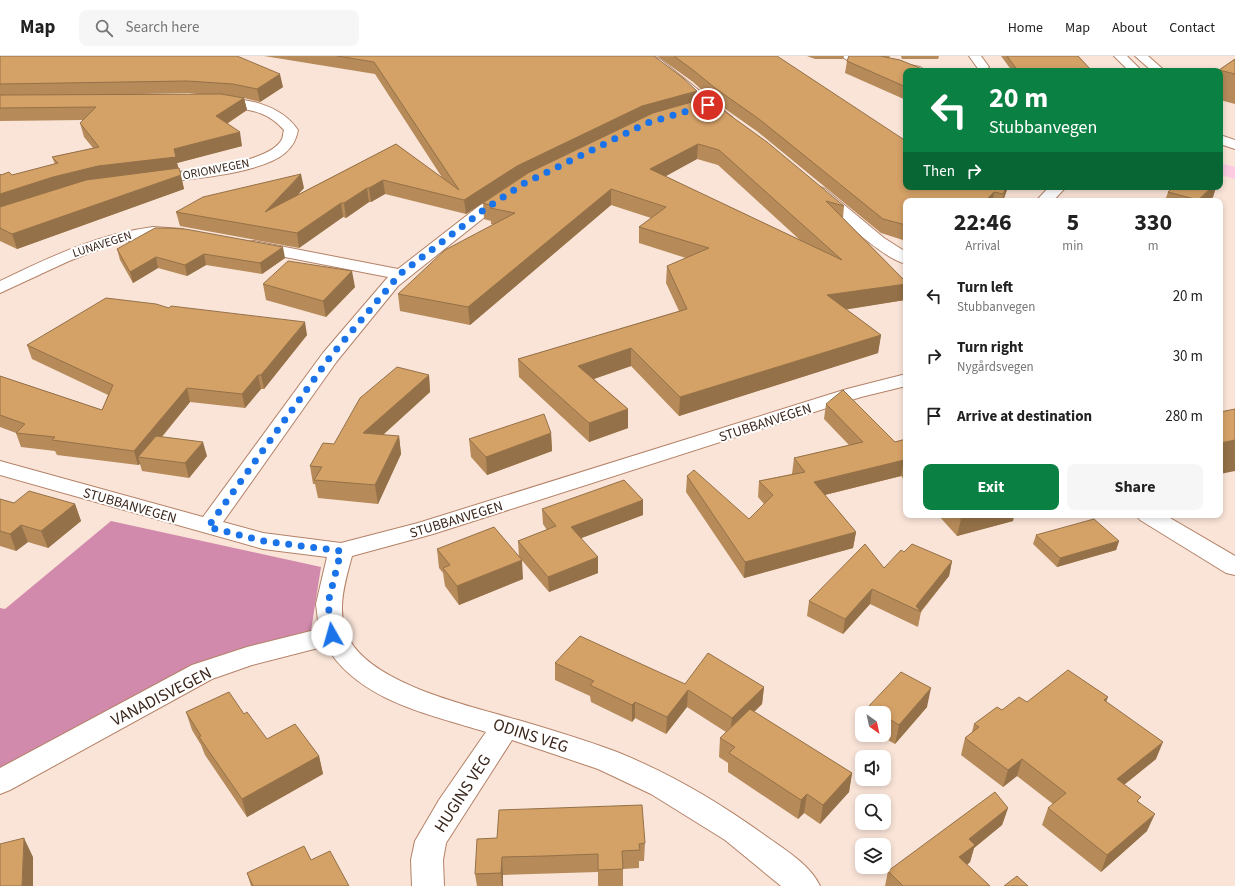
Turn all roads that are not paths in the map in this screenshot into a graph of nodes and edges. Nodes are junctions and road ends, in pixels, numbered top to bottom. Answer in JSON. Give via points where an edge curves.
{"nodes":[{"id":1,"x":646,"y":56,"type":"edge"},
{"id":2,"x":847,"y":56,"type":"edge"},
{"id":3,"x":975,"y":56,"type":"edge"},
{"id":4,"x":1120,"y":56,"type":"edge"},
{"id":5,"x":1141,"y":56,"type":"edge"},
{"id":6,"x":983,"y":67,"type":"dead end"},
{"id":7,"x":905,"y":68,"type":"edge"},
{"id":8,"x":1134,"y":68,"type":"edge"},
{"id":9,"x":1155,"y":68,"type":"edge"},
{"id":10,"x":200,"y":100,"type":"edge"},
{"id":11,"x":708,"y":105,"type":"junction"},
{"id":12,"x":691,"y":110,"type":"edge"},
{"id":13,"x":739,"y":127,"type":"edge"},
{"id":14,"x":1223,"y":140,"type":"edge"},
{"id":15,"x":1223,"y":146,"type":"edge"},
{"id":16,"x":1235,"y":146,"type":"edge"},
{"id":17,"x":140,"y":180,"type":"edge"},
{"id":18,"x":808,"y":182,"type":"edge"},
{"id":19,"x":523,"y":184,"type":"edge"},
{"id":20,"x":1055,"y":190,"type":"edge"},
{"id":21,"x":1047,"y":198,"type":"edge"},
{"id":22,"x":196,"y":234,"type":"edge"},
{"id":23,"x":235,"y":242,"type":"edge"},
{"id":24,"x":903,"y":257,"type":"edge"},
{"id":25,"x":400,"y":274,"type":"junction"},
{"id":26,"x":0,"y":288,"type":"edge"},
{"id":27,"x":903,"y":381,"type":"edge"},
{"id":28,"x":0,"y":468,"type":"edge"},
{"id":29,"x":1153,"y":518,"type":"edge"},
{"id":30,"x":208,"y":527,"type":"junction"},
{"id":31,"x":341,"y":551,"type":"junction"},
{"id":32,"x":1235,"y":566,"type":"edge"},
{"id":33,"x":332,"y":635,"type":"junction"},
{"id":34,"x":505,"y":727,"type":"junction"},
{"id":35,"x":0,"y":782,"type":"edge"},
{"id":36,"x":428,"y":886,"type":"edge"},
{"id":37,"x":804,"y":886,"type":"edge"}],
"edges":[{"from":1,"to":11,"type":"street","via":[[683,82]]},
{"from":2,"to":7,"type":"street"},
{"from":3,"to":6,"type":"street"},
{"from":4,"to":8,"type":"street"},
{"from":5,"to":9,"type":"street"},
{"from":10,"to":17,"type":"street","name":"ORIONVEGEN","via":[[258,106],[272,112],[286,123],[290,130],[288,142],[265,158],[237,167]]},
{"from":11,"to":12,"type":"street"},
{"from":11,"to":13,"type":"street"},
{"from":14,"to":16,"type":"street"},
{"from":15,"to":16,"type":"street"},
{"from":18,"to":24,"type":"street","via":[[878,241]]},
{"from":19,"to":25,"type":"street","via":[[485,209]]},
{"from":20,"to":21,"type":"street"},
{"from":22,"to":26,"type":"street","name":"LUNAVEGEN","via":[[164,230],[131,234],[72,253]]},
{"from":23,"to":25,"type":"street"},
{"from":25,"to":30,"type":"street","via":[[330,357]]},
{"from":27,"to":31,"type":"street","name":"STUBBANVEGEN","via":[[854,393],[426,529]]},
{"from":28,"to":30,"type":"street","name":"STUBBANVEGEN"},
{"from":29,"to":32,"type":"street"},
{"from":30,"to":31,"type":"street","name":"STUBBANVEGEN","via":[[263,541]]},
{"from":31,"to":33,"type":"street","name":"ODINS VEG","via":[[328,603]]},
{"from":33,"to":34,"type":"street","name":"ODINS VEG","via":[[345,654],[363,672],[391,689]]},
{"from":33,"to":35,"type":"street","name":"VANADISVEGEN","via":[[247,657],[202,672]]},
{"from":34,"to":36,"type":"street","name":"HUGINS VEG","via":[[431,841],[427,860]]},
{"from":34,"to":37,"type":"street","name":"ODINS VEG","via":[[602,759],[669,789],[753,843]]}]}
